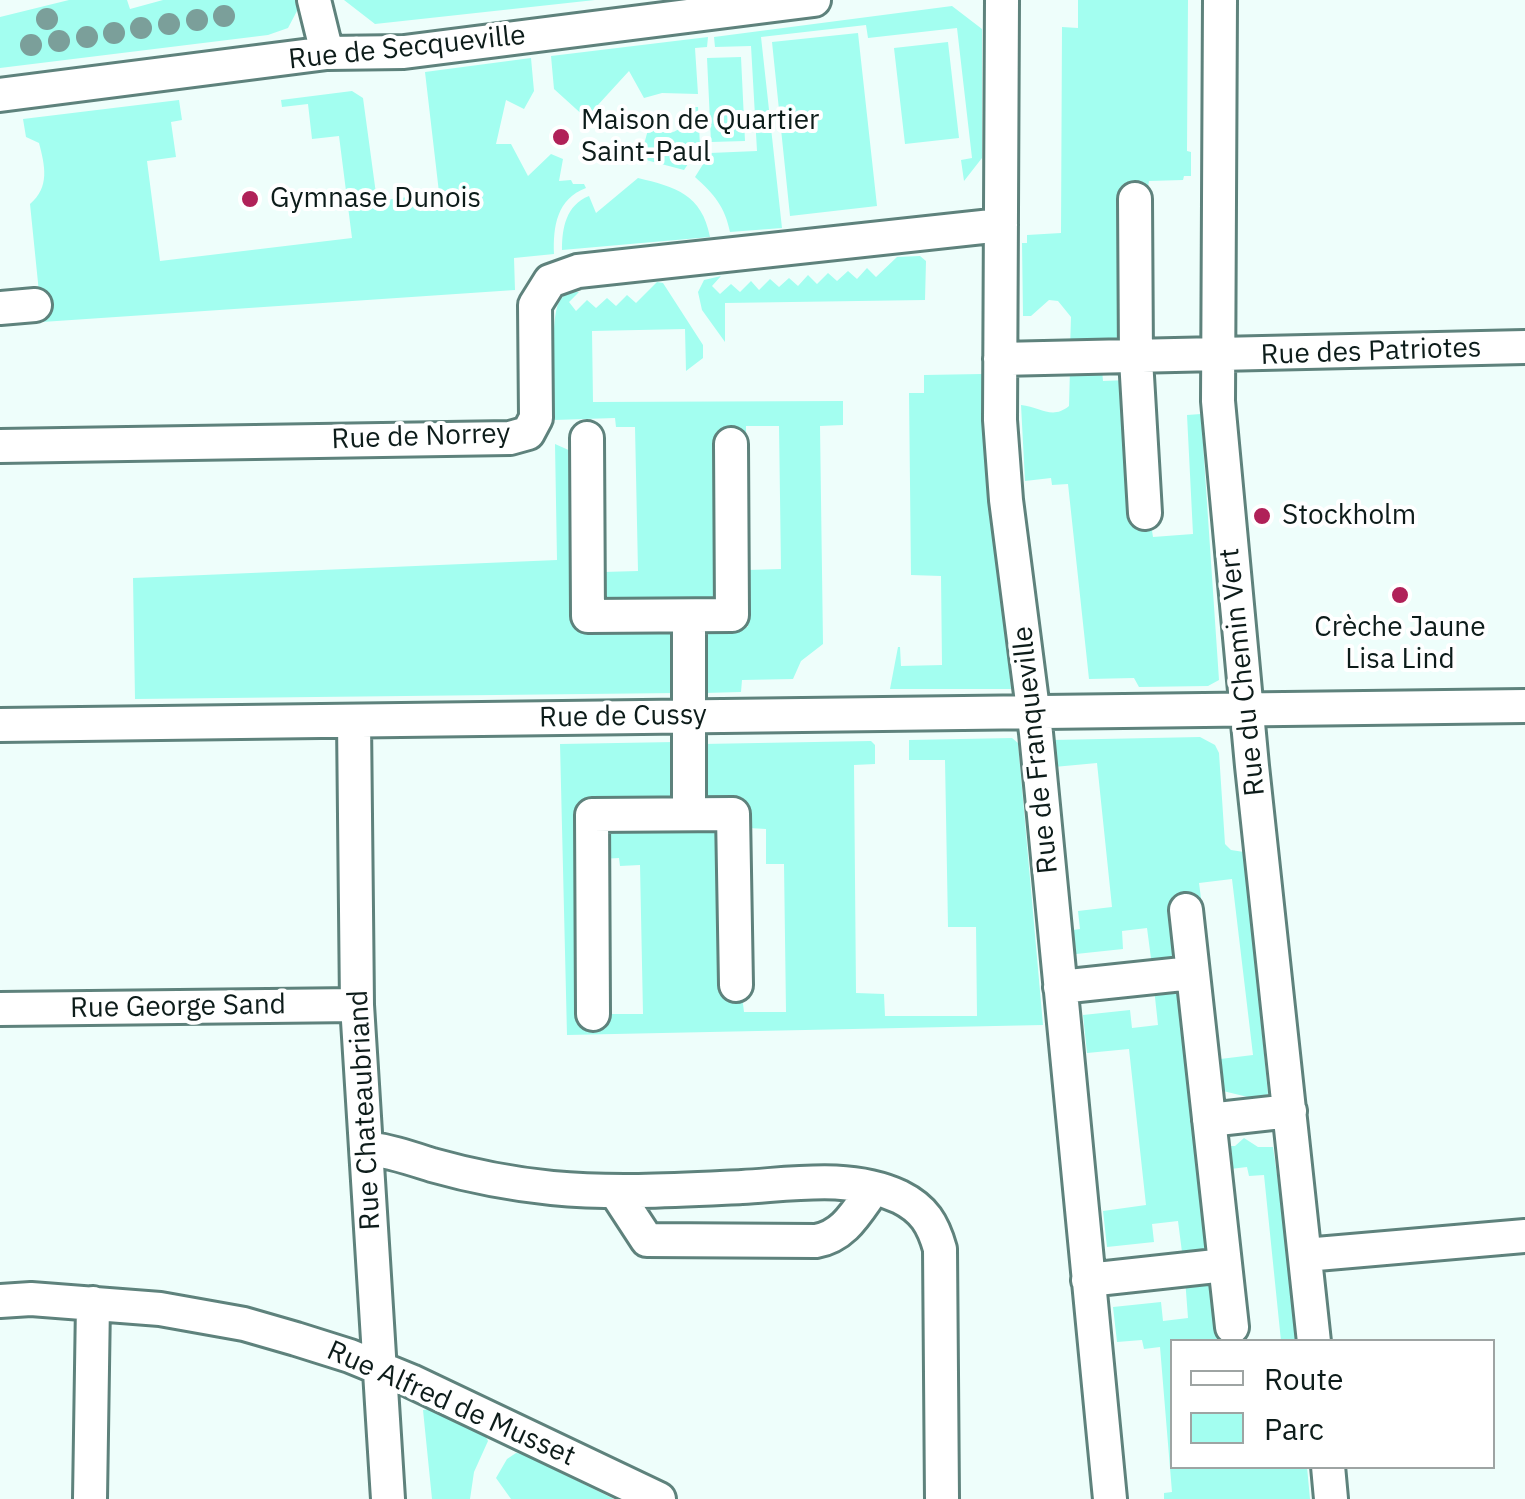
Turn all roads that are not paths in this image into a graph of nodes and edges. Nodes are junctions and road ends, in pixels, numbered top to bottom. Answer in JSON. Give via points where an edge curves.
{"nodes":[{"id":1,"x":314,"y":0,"type":"edge"},
{"id":2,"x":814,"y":0,"type":"edge"},
{"id":3,"x":1002,"y":0,"type":"edge"},
{"id":4,"x":1220,"y":0,"type":"edge"},
{"id":5,"x":326,"y":54,"type":"junction"},
{"id":6,"x":0,"y":95,"type":"edge"},
{"id":7,"x":1134,"y":199,"type":"dead end"},
{"id":8,"x":1001,"y":225,"type":"junction"},
{"id":9,"x":34,"y":305,"type":"dead end"},
{"id":10,"x":0,"y":308,"type":"edge"},
{"id":11,"x":1525,"y":348,"type":"edge"},
{"id":12,"x":1216,"y":356,"type":"junction"},
{"id":13,"x":1136,"y":358,"type":"junction"},
{"id":14,"x":1000,"y":360,"type":"junction"},
{"id":15,"x":587,"y":438,"type":"dead end"},
{"id":16,"x":731,"y":444,"type":"dead end"},
{"id":17,"x":0,"y":446,"type":"edge"},
{"id":18,"x":1145,"y":512,"type":"dead end"},
{"id":19,"x":689,"y":616,"type":"junction"},
{"id":20,"x":1525,"y":706,"type":"edge"},
{"id":21,"x":1246,"y":710,"type":"junction"},
{"id":22,"x":1034,"y":712,"type":"junction"},
{"id":23,"x":688,"y":716,"type":"junction"},
{"id":24,"x":354,"y":721,"type":"junction"},
{"id":25,"x":0,"y":725,"type":"edge"},
{"id":26,"x":689,"y":814,"type":"junction"},
{"id":27,"x":1186,"y":910,"type":"dead end"},
{"id":28,"x":1192,"y":972,"type":"junction"},
{"id":29,"x":736,"y":985,"type":"dead end"},
{"id":30,"x":1060,"y":987,"type":"junction"},
{"id":31,"x":357,"y":1005,"type":"junction"},
{"id":32,"x":0,"y":1008,"type":"edge"},
{"id":33,"x":593,"y":1014,"type":"dead end"},
{"id":34,"x":1290,"y":1111,"type":"junction"},
{"id":35,"x":1209,"y":1120,"type":"junction"},
{"id":36,"x":366,"y":1148,"type":"junction"},
{"id":37,"x":874,"y":1188,"type":"junction"},
{"id":38,"x":615,"y":1191,"type":"junction"},
{"id":39,"x":1525,"y":1236,"type":"edge"},
{"id":40,"x":1305,"y":1256,"type":"junction"},
{"id":41,"x":1225,"y":1265,"type":"junction"},
{"id":42,"x":1088,"y":1280,"type":"junction"},
{"id":43,"x":0,"y":1301,"type":"edge"},
{"id":44,"x":94,"y":1303,"type":"junction"},
{"id":45,"x":1232,"y":1327,"type":"dead end"},
{"id":46,"x":1314,"y":1339,"type":"edge"},
{"id":47,"x":380,"y":1368,"type":"junction"},
{"id":48,"x":1328,"y":1469,"type":"edge"},
{"id":49,"x":90,"y":1499,"type":"edge"},
{"id":50,"x":388,"y":1499,"type":"edge"},
{"id":51,"x":659,"y":1499,"type":"edge"},
{"id":52,"x":942,"y":1499,"type":"edge"},
{"id":53,"x":1110,"y":1499,"type":"edge"},
{"id":54,"x":1331,"y":1499,"type":"edge"}],
"edges":[{"from":1,"to":5,"type":"street"},
{"from":2,"to":5,"type":"street","name":"Rue de Secqueville","via":[[404,52]]},
{"from":3,"to":8,"type":"street","name":"Rue de Franqueville"},
{"from":4,"to":12,"type":"street","name":"Rue du Chemin Vert"},
{"from":5,"to":6,"type":"street","name":"Rue de Secqueville"},
{"from":7,"to":13,"type":"street"},
{"from":8,"to":14,"type":"street","name":"Rue de Franqueville"},
{"from":8,"to":17,"type":"street","name":"Rue de Norrey","via":[[578,271],[550,280],[535,304],[536,418],[528,433],[510,438]]},
{"from":9,"to":10,"type":"street"},
{"from":11,"to":12,"type":"street","name":"Rue des Patriotes"},
{"from":12,"to":13,"type":"street","name":"Rue des Patriotes"},
{"from":12,"to":21,"type":"street","name":"Rue du Chemin Vert"},
{"from":13,"to":14,"type":"street","name":"Rue des Patriotes"},
{"from":13,"to":18,"type":"street"},
{"from":14,"to":22,"type":"street","name":"Rue de Franqueville","via":[[1006,500]]},
{"from":15,"to":19,"type":"street","via":[[588,616]]},
{"from":16,"to":19,"type":"street","via":[[732,616]]},
{"from":19,"to":23,"type":"street"},
{"from":20,"to":21,"type":"street","name":"Rue de Cussy"},
{"from":21,"to":22,"type":"street","name":"Rue de Cussy"},
{"from":21,"to":34,"type":"street","name":"Rue du Chemin Vert"},
{"from":22,"to":23,"type":"street","name":"Rue de Cussy"},
{"from":22,"to":30,"type":"street","name":"Rue de Franqueville"},
{"from":23,"to":24,"type":"street","name":"Rue de Cussy"},
{"from":23,"to":26,"type":"street"},
{"from":24,"to":25,"type":"street","name":"Rue de Cussy"},
{"from":24,"to":31,"type":"street","name":"Rue Chateaubriand"},
{"from":26,"to":29,"type":"street","via":[[733,814]]},
{"from":26,"to":33,"type":"street","via":[[592,815]]},
{"from":27,"to":28,"type":"street"},
{"from":28,"to":30,"type":"street"},
{"from":28,"to":35,"type":"street"},
{"from":30,"to":42,"type":"street","name":"Rue de Franqueville"},
{"from":31,"to":32,"type":"street","name":"Rue George Sand"},
{"from":31,"to":36,"type":"street","name":"Rue Chateaubriand"},
{"from":34,"to":35,"type":"street"},
{"from":34,"to":40,"type":"street","name":"Rue du Chemin Vert"},
{"from":35,"to":41,"type":"street"},
{"from":36,"to":38,"type":"street","via":[[492,1179]]},
{"from":36,"to":47,"type":"street","name":"Rue Chateaubriand"},
{"from":37,"to":38,"type":"street","via":[[840,1182]]},
{"from":37,"to":38,"type":"street","via":[[842,1231],[796,1241],[646,1240]]},
{"from":37,"to":52,"type":"street","via":[[925,1214],[940,1249]]},
{"from":39,"to":40,"type":"street"},
{"from":40,"to":46,"type":"street","name":"Rue du Chemin Vert"},
{"from":41,"to":42,"type":"street"},
{"from":41,"to":45,"type":"street"},
{"from":42,"to":53,"type":"street","name":"Rue de Franqueville"},
{"from":43,"to":44,"type":"street","name":"Rue Alfred de Musset"},
{"from":44,"to":47,"type":"street","name":"Rue Alfred de Musset","via":[[244,1324]]},
{"from":44,"to":49,"type":"street"},
{"from":47,"to":50,"type":"street","name":"Rue Chateaubriand"},
{"from":47,"to":51,"type":"street","name":"Rue Alfred de Musset"},
{"from":48,"to":54,"type":"street"}]}
